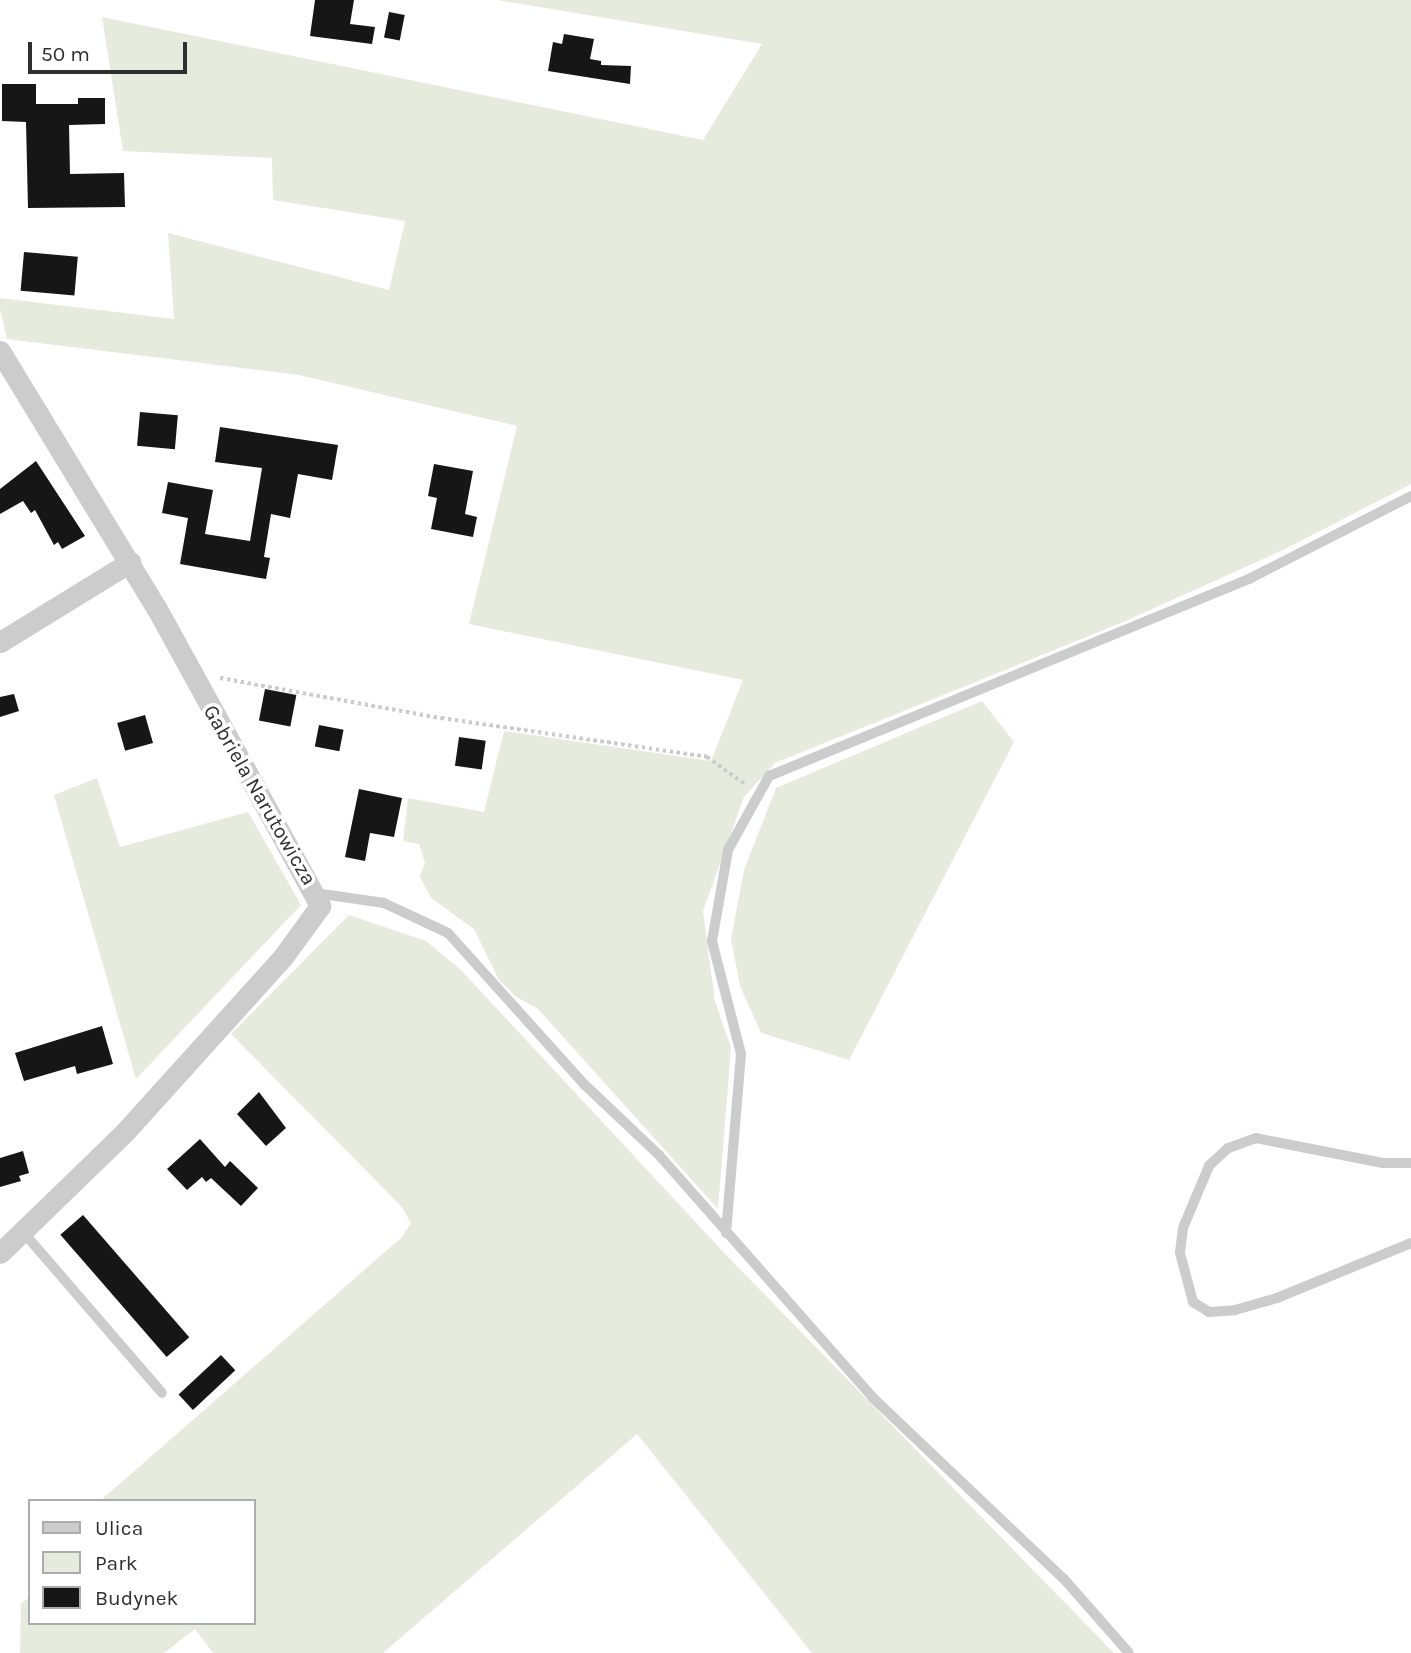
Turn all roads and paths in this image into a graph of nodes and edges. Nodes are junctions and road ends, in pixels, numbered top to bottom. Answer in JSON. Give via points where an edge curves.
{"nodes":[{"id":1,"x":0,"y":351,"type":"edge"},
{"id":2,"x":1411,"y":496,"type":"edge"},
{"id":3,"x":130,"y":562,"type":"junction"},
{"id":4,"x":0,"y":642,"type":"edge"},
{"id":5,"x":190,"y":673,"type":"junction"},
{"id":6,"x":759,"y":794,"type":"junction"},
{"id":7,"x":315,"y":893,"type":"junction"},
{"id":8,"x":1411,"y":1163,"type":"edge"},
{"id":9,"x":24,"y":1233,"type":"junction"},
{"id":10,"x":726,"y":1233,"type":"junction"},
{"id":11,"x":1411,"y":1243,"type":"edge"},
{"id":12,"x":0,"y":1253,"type":"edge"},
{"id":13,"x":162,"y":1393,"type":"dead end"},
{"id":14,"x":1129,"y":1653,"type":"edge"}],
"edges":[{"from":1,"to":3,"type":"street","name":"Gabriela Narutowicza"},
{"from":2,"to":6,"type":"lane","via":[[1249,579],[769,776]]},
{"from":3,"to":4,"type":"street"},
{"from":3,"to":5,"type":"street","name":"Gabriela Narutowicza"},
{"from":5,"to":6,"type":"path","via":[[441,718],[707,757]]},
{"from":5,"to":7,"type":"street","name":"Gabriela Narutowicza"},
{"from":6,"to":10,"type":"lane","via":[[728,850],[712,941],[741,1054]]},
{"from":7,"to":9,"type":"street","name":"Gabriela Narutowicza","via":[[320,906],[283,957],[126,1131]]},
{"from":7,"to":10,"type":"lane","via":[[384,902],[448,933],[489,983],[659,1155]]},
{"from":8,"to":11,"type":"lane","via":[[1383,1163],[1256,1138],[1228,1147],[1209,1166],[1193,1200],[1180,1253],[1194,1303],[1209,1312],[1235,1310],[1277,1297]]},
{"from":9,"to":12,"type":"street","name":"Gabriela Narutowicza"},
{"from":9,"to":13,"type":"lane"},
{"from":10,"to":14,"type":"lane","via":[[873,1397],[1064,1579]]}]}
